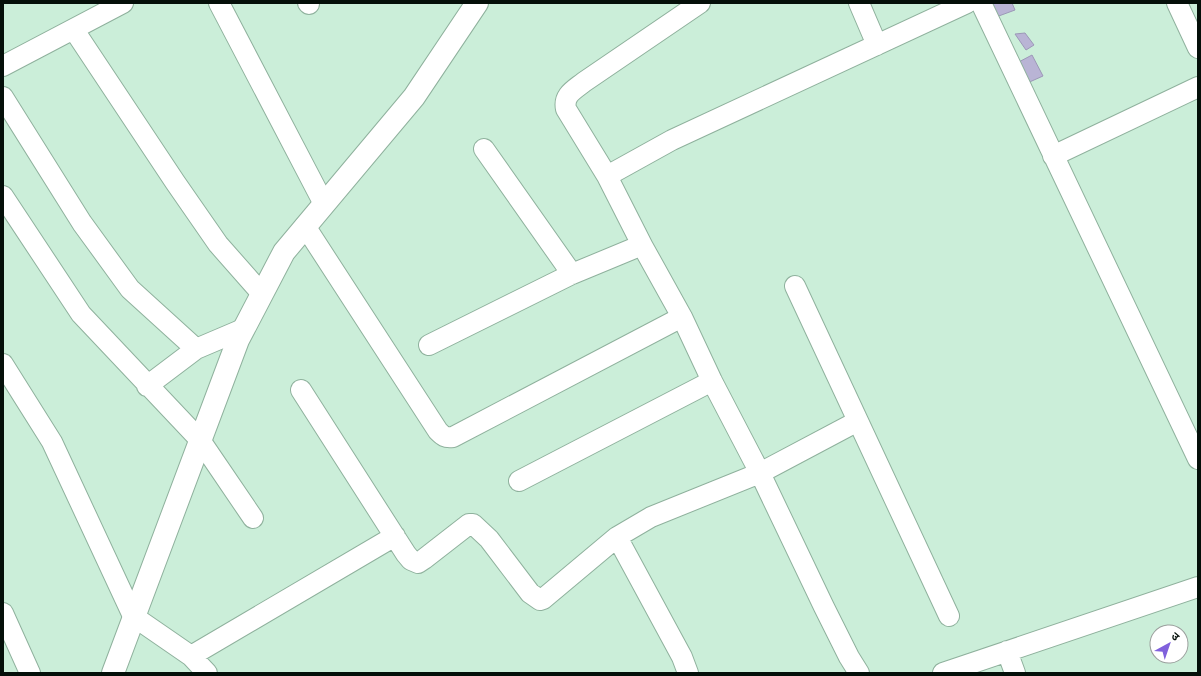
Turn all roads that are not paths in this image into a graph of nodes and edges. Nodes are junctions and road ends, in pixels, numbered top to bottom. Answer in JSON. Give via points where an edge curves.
{"nodes":[{"id":1,"x":123,"y":3,"type":"edge"},
{"id":2,"x":219,"y":3,"type":"edge"},
{"id":3,"x":700,"y":3,"type":"edge"},
{"id":4,"x":859,"y":3,"type":"edge"},
{"id":5,"x":967,"y":3,"type":"edge"},
{"id":6,"x":981,"y":3,"type":"edge"},
{"id":7,"x":1176,"y":3,"type":"edge"},
{"id":8,"x":470,"y":6,"type":"edge"},
{"id":9,"x":74,"y":30,"type":"junction"},
{"id":10,"x":877,"y":45,"type":"junction"},
{"id":11,"x":1198,"y":48,"type":"edge"},
{"id":12,"x":3,"y":66,"type":"edge"},
{"id":13,"x":1198,"y":87,"type":"edge"},
{"id":14,"x":3,"y":97,"type":"edge"},
{"id":15,"x":484,"y":149,"type":"dead end"},
{"id":16,"x":1053,"y":156,"type":"junction"},
{"id":17,"x":607,"y":176,"type":"junction"},
{"id":18,"x":3,"y":196,"type":"edge"},
{"id":19,"x":324,"y":204,"type":"junction"},
{"id":20,"x":305,"y":226,"type":"junction"},
{"id":21,"x":642,"y":245,"type":"junction"},
{"id":22,"x":572,"y":274,"type":"junction"},
{"id":23,"x":795,"y":286,"type":"dead end"},
{"id":24,"x":262,"y":294,"type":"junction"},
{"id":25,"x":682,"y":317,"type":"junction"},
{"id":26,"x":243,"y":329,"type":"junction"},
{"id":27,"x":429,"y":345,"type":"dead end"},
{"id":28,"x":196,"y":349,"type":"junction"},
{"id":29,"x":3,"y":364,"type":"edge"},
{"id":30,"x":712,"y":381,"type":"junction"},
{"id":31,"x":147,"y":386,"type":"junction"},
{"id":32,"x":301,"y":390,"type":"dead end"},
{"id":33,"x":858,"y":421,"type":"junction"},
{"id":34,"x":200,"y":440,"type":"junction"},
{"id":35,"x":1198,"y":459,"type":"edge"},
{"id":36,"x":760,"y":472,"type":"junction"},
{"id":37,"x":519,"y":481,"type":"dead end"},
{"id":38,"x":253,"y":518,"type":"dead end"},
{"id":39,"x":395,"y":536,"type":"junction"},
{"id":40,"x":617,"y":537,"type":"junction"},
{"id":41,"x":1198,"y":586,"type":"edge"},
{"id":42,"x":3,"y":613,"type":"edge"},
{"id":43,"x":133,"y":616,"type":"junction"},
{"id":44,"x":948,"y":616,"type":"dead end"},
{"id":45,"x":1007,"y":652,"type":"junction"},
{"id":46,"x":191,"y":656,"type":"junction"},
{"id":47,"x":30,"y":673,"type":"edge"},
{"id":48,"x":113,"y":673,"type":"edge"},
{"id":49,"x":207,"y":673,"type":"edge"},
{"id":50,"x":688,"y":673,"type":"edge"},
{"id":51,"x":859,"y":673,"type":"edge"},
{"id":52,"x":943,"y":673,"type":"edge"},
{"id":53,"x":1015,"y":673,"type":"edge"}],
"edges":[{"from":1,"to":9,"type":"street"},
{"from":2,"to":19,"type":"street"},
{"from":3,"to":17,"type":"street","via":[[568,94],[565,101],[566,109]]},
{"from":4,"to":10,"type":"street"},
{"from":5,"to":10,"type":"street"},
{"from":6,"to":16,"type":"street"},
{"from":7,"to":11,"type":"street"},
{"from":8,"to":19,"type":"street","via":[[414,97]]},
{"from":9,"to":12,"type":"street"},
{"from":9,"to":24,"type":"street","via":[[218,244]]},
{"from":10,"to":17,"type":"street","via":[[672,140]]},
{"from":13,"to":16,"type":"street"},
{"from":14,"to":28,"type":"street","via":[[82,223],[130,289]]},
{"from":15,"to":22,"type":"street"},
{"from":16,"to":35,"type":"street"},
{"from":17,"to":21,"type":"street"},
{"from":18,"to":31,"type":"street","via":[[82,314]]},
{"from":19,"to":20,"type":"street"},
{"from":20,"to":24,"type":"street","via":[[284,252]]},
{"from":20,"to":25,"type":"street","via":[[438,431],[448,438]]},
{"from":21,"to":22,"type":"street"},
{"from":21,"to":25,"type":"street"},
{"from":22,"to":27,"type":"street"},
{"from":23,"to":33,"type":"street"},
{"from":24,"to":26,"type":"street"},
{"from":25,"to":30,"type":"street"},
{"from":26,"to":28,"type":"street"},
{"from":26,"to":34,"type":"street"},
{"from":28,"to":31,"type":"street"},
{"from":29,"to":43,"type":"street","via":[[52,442]]},
{"from":30,"to":36,"type":"street"},
{"from":30,"to":37,"type":"street"},
{"from":31,"to":34,"type":"street"},
{"from":32,"to":39,"type":"street"},
{"from":33,"to":36,"type":"street"},
{"from":33,"to":44,"type":"street"},
{"from":34,"to":38,"type":"street"},
{"from":34,"to":43,"type":"street"},
{"from":36,"to":40,"type":"street","via":[[651,517]]},
{"from":36,"to":51,"type":"street","via":[[827,614]]},
{"from":39,"to":40,"type":"street","via":[[411,560],[418,563],[469,524],[473,524],[489,539],[530,593],[540,600]]},
{"from":39,"to":46,"type":"street"},
{"from":40,"to":50,"type":"street","via":[[682,657]]},
{"from":41,"to":45,"type":"street"},
{"from":42,"to":47,"type":"street"},
{"from":43,"to":46,"type":"street"},
{"from":43,"to":48,"type":"street"},
{"from":45,"to":52,"type":"street"},
{"from":45,"to":53,"type":"street"},
{"from":46,"to":49,"type":"street"}]}
